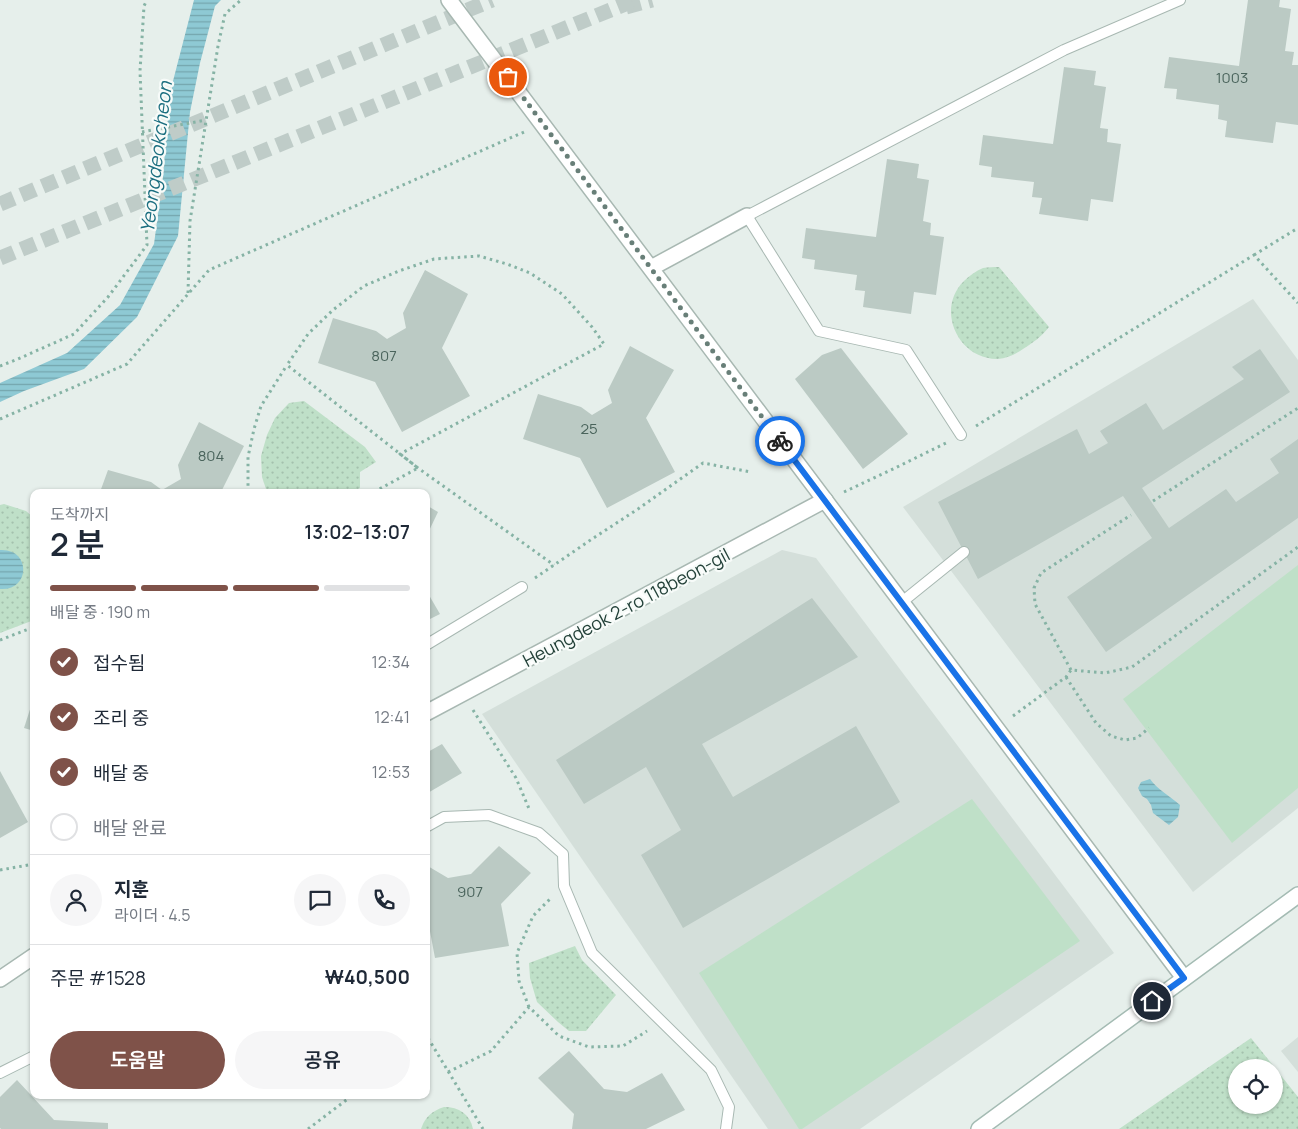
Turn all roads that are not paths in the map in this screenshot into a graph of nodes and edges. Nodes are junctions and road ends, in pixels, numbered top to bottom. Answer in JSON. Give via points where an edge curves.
{"nodes":[{"id":1,"x":449,"y":0,"type":"edge"},
{"id":2,"x":1180,"y":0,"type":"edge"},
{"id":3,"x":747,"y":216,"type":"junction"},
{"id":4,"x":651,"y":268,"type":"junction"},
{"id":5,"x":961,"y":435,"type":"road end"},
{"id":6,"x":825,"y":500,"type":"junction"},
{"id":7,"x":964,"y":552,"type":"dead end"},
{"id":8,"x":522,"y":587,"type":"road end"},
{"id":9,"x":902,"y":602,"type":"junction"},
{"id":10,"x":430,"y":643,"type":"edge"},
{"id":11,"x":430,"y":712,"type":"edge"},
{"id":12,"x":430,"y":825,"type":"edge"},
{"id":13,"x":1298,"y":895,"type":"edge"},
{"id":14,"x":30,"y":959,"type":"edge"},
{"id":15,"x":1184,"y":978,"type":"junction"},
{"id":16,"x":0,"y":979,"type":"edge"},
{"id":17,"x":30,"y":1058,"type":"edge"},
{"id":18,"x":0,"y":1073,"type":"edge"},
{"id":19,"x":726,"y":1129,"type":"edge"},
{"id":20,"x":978,"y":1129,"type":"edge"}],
"edges":[{"from":1,"to":4,"type":"street"},
{"from":2,"to":3,"type":"lane","via":[[1064,50]]},
{"from":3,"to":4,"type":"street"},
{"from":3,"to":5,"type":"lane","via":[[819,331],[906,350]]},
{"from":4,"to":6,"type":"street"},
{"from":6,"to":9,"type":"street"},
{"from":6,"to":11,"type":"street","name":"Heungdeok 2-ro 118beon-gil"},
{"from":7,"to":9,"type":"lane"},
{"from":8,"to":10,"type":"lane"},
{"from":9,"to":15,"type":"street"},
{"from":12,"to":19,"type":"lane","via":[[444,817],[489,815],[539,832],[563,854],[564,886],[592,953],[711,1070],[729,1107]]},
{"from":13,"to":15,"type":"street"},
{"from":14,"to":16,"type":"street"},
{"from":15,"to":20,"type":"street"},
{"from":17,"to":18,"type":"lane"}]}
